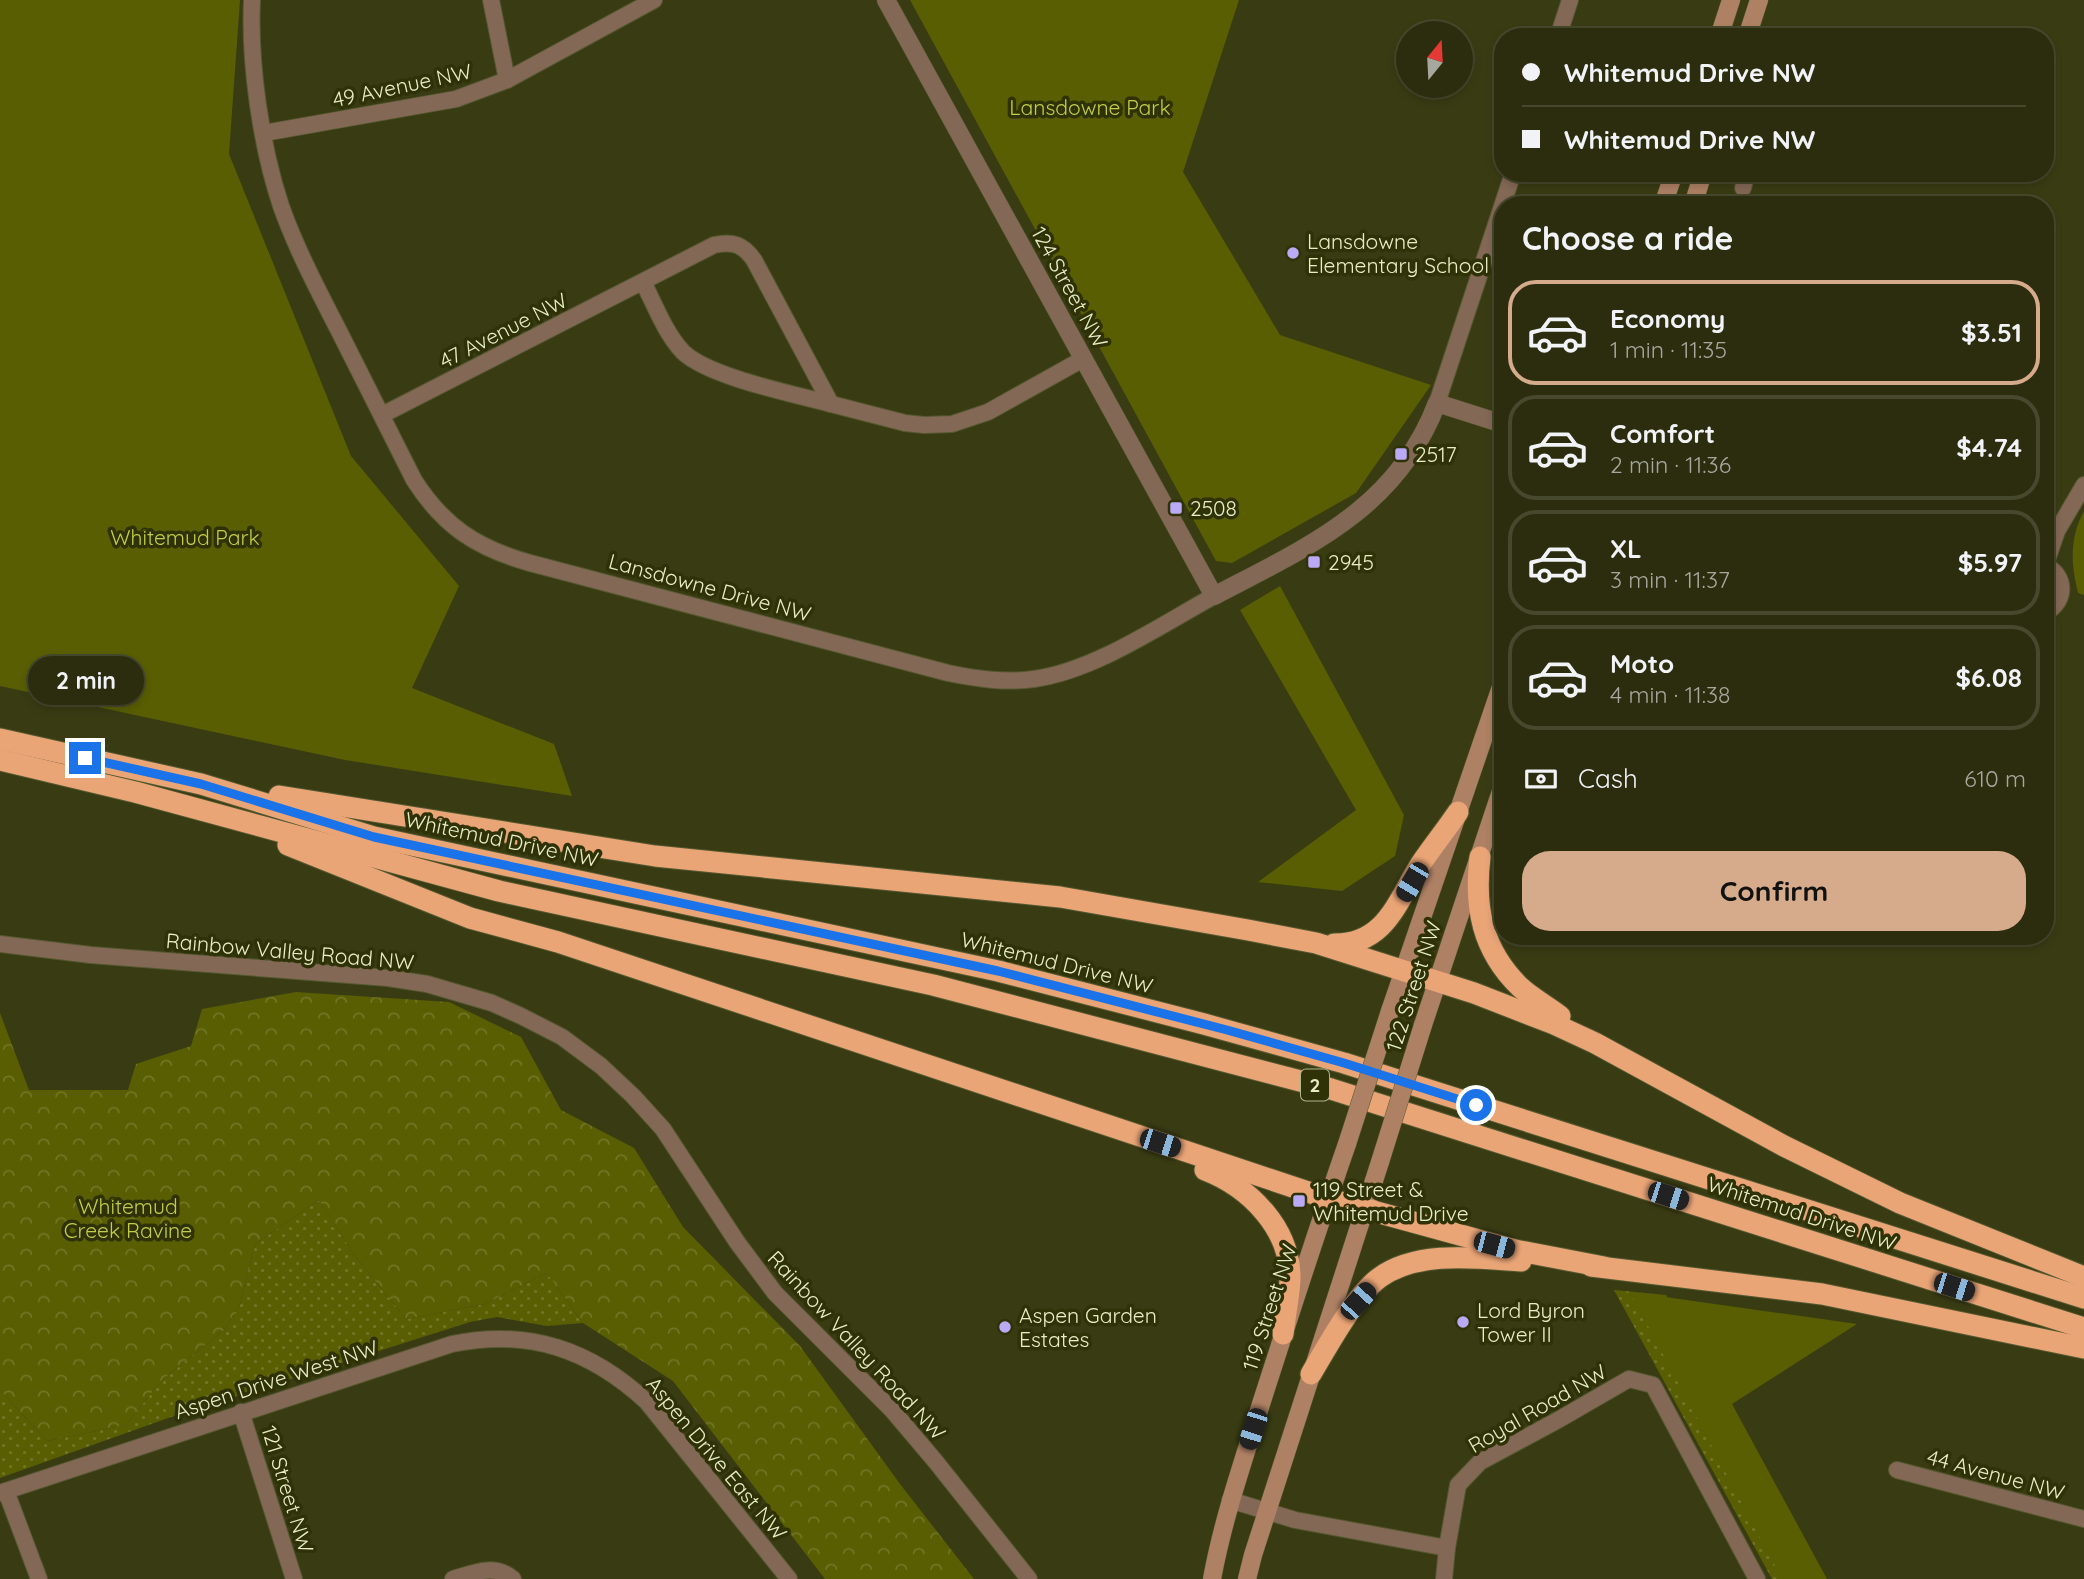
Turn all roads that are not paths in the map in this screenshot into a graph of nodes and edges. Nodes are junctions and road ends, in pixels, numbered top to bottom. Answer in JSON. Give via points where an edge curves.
{"nodes":[{"id":1,"x":252,"y":0,"type":"edge"},
{"id":2,"x":491,"y":0,"type":"edge"},
{"id":3,"x":654,"y":0,"type":"edge"},
{"id":4,"x":886,"y":0,"type":"edge"},
{"id":5,"x":1570,"y":0,"type":"edge"},
{"id":6,"x":1731,"y":0,"type":"edge"},
{"id":7,"x":1759,"y":0,"type":"edge"},
{"id":8,"x":1561,"y":28,"type":"edge"},
{"id":9,"x":1722,"y":28,"type":"edge"},
{"id":10,"x":1750,"y":28,"type":"edge"},
{"id":11,"x":507,"y":80,"type":"junction"},
{"id":12,"x":264,"y":133,"type":"junction"},
{"id":13,"x":1494,"y":230,"type":"edge"},
{"id":14,"x":643,"y":282,"type":"junction"},
{"id":15,"x":1083,"y":359,"type":"junction"},
{"id":16,"x":1437,"y":403,"type":"junction"},
{"id":17,"x":831,"y":404,"type":"junction"},
{"id":18,"x":382,"y":415,"type":"junction"},
{"id":19,"x":1494,"y":421,"type":"edge"},
{"id":20,"x":2084,"y":485,"type":"edge"},
{"id":21,"x":2054,"y":540,"type":"edge"},
{"id":22,"x":2054,"y":571,"type":"edge"},
{"id":23,"x":1214,"y":596,"type":"junction"},
{"id":24,"x":2054,"y":605,"type":"edge"},
{"id":25,"x":1494,"y":707,"type":"edge"},
{"id":26,"x":0,"y":739,"type":"edge"},
{"id":27,"x":0,"y":761,"type":"edge"},
{"id":28,"x":201,"y":784,"type":"junction"},
{"id":29,"x":178,"y":803,"type":"junction"},
{"id":30,"x":1458,"y":812,"type":"junction"},
{"id":31,"x":1494,"y":813,"type":"edge"},
{"id":32,"x":1480,"y":856,"type":"junction"},
{"id":33,"x":1316,"y":943,"type":"junction"},
{"id":34,"x":0,"y":944,"type":"edge"},
{"id":35,"x":1405,"y":970,"type":"junction"},
{"id":36,"x":1437,"y":981,"type":"junction"},
{"id":37,"x":1390,"y":1011,"type":"joint"},
{"id":38,"x":1595,"y":1043,"type":"junction"},
{"id":39,"x":1084,"y":1117,"type":"junction"},
{"id":40,"x":1329,"y":1199,"type":"junction"},
{"id":41,"x":1364,"y":1208,"type":"junction"},
{"id":42,"x":1604,"y":1267,"type":"junction"},
{"id":43,"x":2084,"y":1277,"type":"edge"},
{"id":44,"x":2084,"y":1298,"type":"edge"},
{"id":45,"x":2084,"y":1328,"type":"edge"},
{"id":46,"x":1283,"y":1334,"type":"junction"},
{"id":47,"x":2084,"y":1348,"type":"edge"},
{"id":48,"x":569,"y":1351,"type":"joint"},
{"id":49,"x":1311,"y":1374,"type":"junction"},
{"id":50,"x":241,"y":1412,"type":"junction"},
{"id":51,"x":1897,"y":1470,"type":"dead end"},
{"id":52,"x":3,"y":1492,"type":"edge"},
{"id":53,"x":1230,"y":1500,"type":"junction"},
{"id":54,"x":1267,"y":1512,"type":"junction"},
{"id":55,"x":2084,"y":1519,"type":"edge"},
{"id":56,"x":1447,"y":1548,"type":"junction"},
{"id":57,"x":506,"y":1575,"type":"edge"},
{"id":58,"x":39,"y":1579,"type":"edge"},
{"id":59,"x":294,"y":1579,"type":"edge"},
{"id":60,"x":453,"y":1579,"type":"edge"},
{"id":61,"x":789,"y":1579,"type":"edge"},
{"id":62,"x":1029,"y":1579,"type":"edge"},
{"id":63,"x":1212,"y":1579,"type":"edge"},
{"id":64,"x":1247,"y":1579,"type":"edge"},
{"id":65,"x":1444,"y":1579,"type":"edge"},
{"id":66,"x":1757,"y":1579,"type":"edge"}],
"edges":[{"from":1,"to":12,"type":"street","name":"Lansdowne Drive NW","via":[[256,90]]},
{"from":2,"to":11,"type":"street"},
{"from":3,"to":11,"type":"street","name":"49 Avenue NW"},
{"from":4,"to":15,"type":"street","name":"124 Street NW"},
{"from":5,"to":8,"type":"street"},
{"from":6,"to":9,"type":"main road"},
{"from":7,"to":10,"type":"main road"},
{"from":11,"to":12,"type":"street","name":"49 Avenue NW","via":[[456,99]]},
{"from":12,"to":18,"type":"street","name":"Lansdowne Drive NW","via":[[289,226]]},
{"from":13,"to":16,"type":"street"},
{"from":14,"to":17,"type":"street","via":[[675,342],[696,361],[725,374]]},
{"from":14,"to":17,"type":"street","name":"47 Avenue NW","via":[[714,245],[741,246],[754,260]]},
{"from":14,"to":18,"type":"street","name":"47 Avenue NW"},
{"from":15,"to":17,"type":"street","via":[[988,412],[952,424],[905,423]]},
{"from":15,"to":23,"type":"street","name":"124 Street NW"},
{"from":16,"to":19,"type":"street"},
{"from":16,"to":23,"type":"street","name":"Lansdowne Drive NW","via":[[1409,456],[1359,512],[1318,540]]},
{"from":18,"to":23,"type":"street","name":"Lansdowne Drive NW","via":[[426,499],[458,531],[494,551],[969,677],[1023,680],[1070,671]]},
{"from":20,"to":21,"type":"street"},
{"from":22,"to":24,"type":"street","via":[[2062,588]]},
{"from":25,"to":30,"type":"main road","name":"122 Street NW"},
{"from":26,"to":28,"type":"highway","name":"Whitemud Drive NW","number":"2"},
{"from":27,"to":29,"type":"highway","name":"Whitemud Drive NW","number":"2"},
{"from":28,"to":33,"type":"highway","via":[[656,856],[1059,897]]},
{"from":28,"to":44,"type":"highway","name":"Whitemud Drive NW","number":"2","via":[[374,837],[998,971],[1204,1024],[1344,1063]]},
{"from":29,"to":39,"type":"highway","via":[[470,918],[558,942]]},
{"from":29,"to":45,"type":"highway","name":"Whitemud Drive NW","number":"2","via":[[509,894],[933,985],[1331,1089]]},
{"from":30,"to":33,"type":"highway","via":[[1378,929],[1348,944]]},
{"from":30,"to":35,"type":"main road","name":"122 Street NW"},
{"from":31,"to":32,"type":"main road","name":"122 Street NW"},
{"from":32,"to":36,"type":"main road","name":"122 Street NW"},
{"from":32,"to":38,"type":"highway","via":[[1477,890],[1481,920],[1500,963],[1522,989]]},
{"from":33,"to":35,"type":"highway"},
{"from":34,"to":62,"type":"street","name":"Rainbow Valley Road NW","via":[[427,984],[492,1003],[562,1037],[634,1096],[663,1129],[775,1293],[892,1410]]},
{"from":35,"to":36,"type":"highway"},
{"from":35,"to":37,"type":"main road","name":"122 Street NW"},
{"from":36,"to":38,"type":"highway","via":[[1504,1003]]},
{"from":36,"to":41,"type":"main road","name":"122 Street NW","bridge":true},
{"from":37,"to":40,"type":"main road","name":"119 Street NW","bridge":true},
{"from":38,"to":43,"type":"highway","via":[[1900,1203]]},
{"from":39,"to":40,"type":"highway"},
{"from":39,"to":46,"type":"highway","via":[[1218,1175],[1254,1200],[1276,1229],[1287,1261],[1290,1278]]},
{"from":40,"to":41,"type":"highway"},
{"from":40,"to":46,"type":"main road","name":"119 Street NW"},
{"from":41,"to":42,"type":"highway","via":[[1515,1250]]},
{"from":41,"to":49,"type":"main road"},
{"from":42,"to":47,"type":"highway","via":[[1822,1294]]},
{"from":42,"to":49,"type":"highway","via":[[1466,1258],[1418,1261],[1379,1278],[1337,1330]]},
{"from":46,"to":53,"type":"main road","name":"119 Street NW"},
{"from":48,"to":50,"type":"street","name":"Aspen Drive West NW","via":[[531,1341],[472,1340]]},
{"from":48,"to":61,"type":"street","name":"Aspen Drive East NW","via":[[609,1371],[648,1402]]},
{"from":49,"to":54,"type":"main road"},
{"from":50,"to":52,"type":"street","name":"Aspen Drive West NW"},
{"from":50,"to":59,"type":"street","name":"121 Street NW"},
{"from":51,"to":55,"type":"street","name":"44 Avenue NW"},
{"from":52,"to":58,"type":"street"},
{"from":53,"to":54,"type":"street"},
{"from":53,"to":63,"type":"main road","name":"119 Street NW"},
{"from":54,"to":56,"type":"street"},
{"from":54,"to":64,"type":"main road"},
{"from":56,"to":65,"type":"street","name":"Royal Road NW"},
{"from":56,"to":66,"type":"street","name":"Royal Road NW","via":[[1458,1485],[1480,1462],[1629,1379],[1653,1385]]},
{"from":57,"to":60,"type":"street","via":[[489,1570]]}]}
